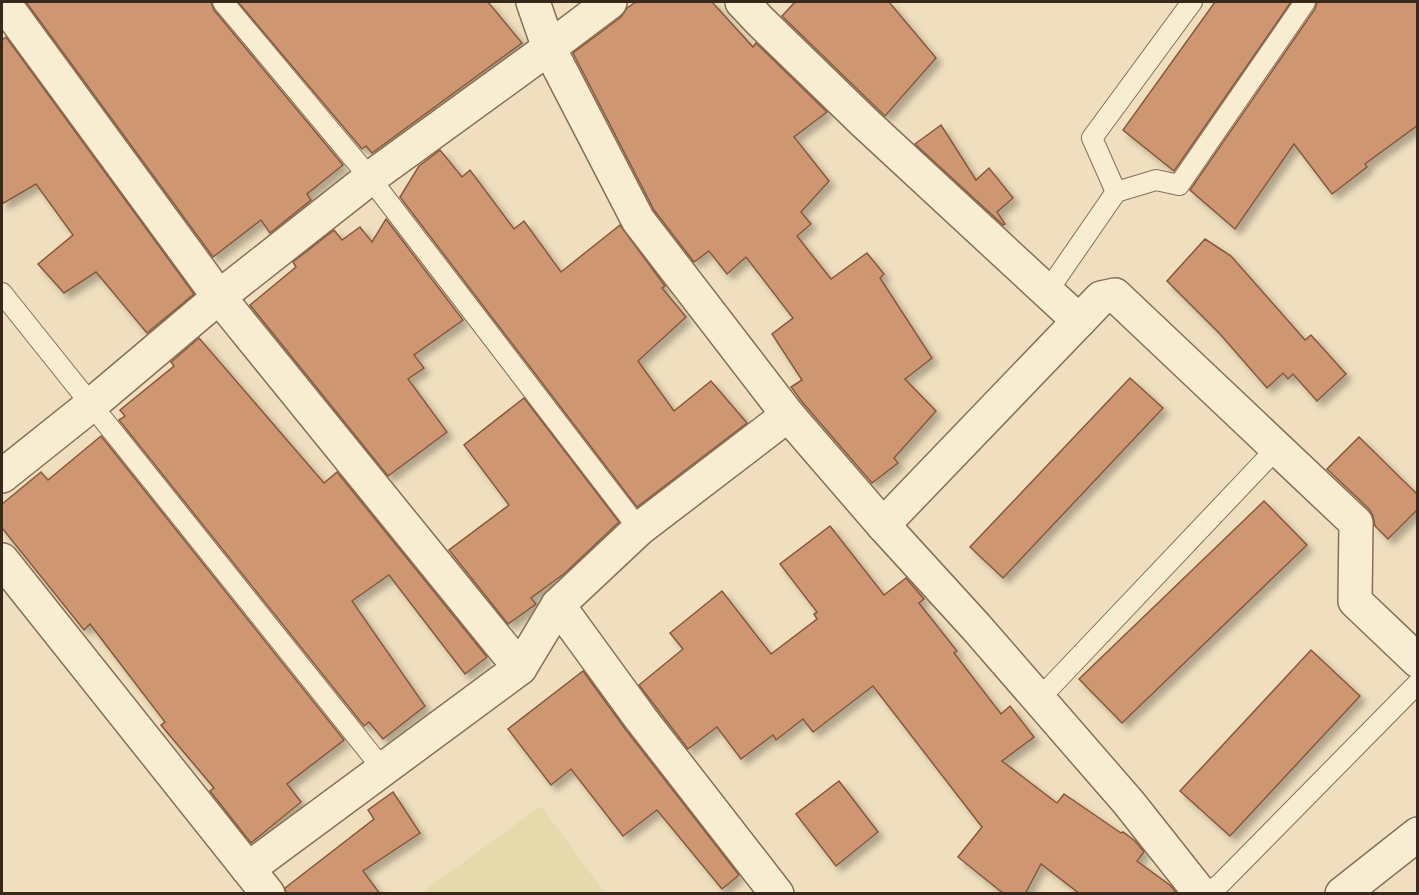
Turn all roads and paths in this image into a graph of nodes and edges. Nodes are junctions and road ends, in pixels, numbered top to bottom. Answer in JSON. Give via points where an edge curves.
{"nodes":[{"id":1,"x":3,"y":2,"type":"edge"},
{"id":2,"x":224,"y":2,"type":"edge"},
{"id":3,"x":533,"y":2,"type":"edge"},
{"id":4,"x":610,"y":2,"type":"edge"},
{"id":5,"x":742,"y":2,"type":"edge"},
{"id":6,"x":1192,"y":2,"type":"edge"},
{"id":7,"x":1305,"y":2,"type":"edge"},
{"id":8,"x":549,"y":48,"type":"junction"},
{"id":9,"x":370,"y":178,"type":"junction"},
{"id":10,"x":1116,"y":192,"type":"junction"},
{"id":11,"x":1047,"y":292,"type":"junction"},
{"id":12,"x":2,"y":293,"type":"edge"},
{"id":13,"x":219,"y":297,"type":"junction"},
{"id":14,"x":1079,"y":321,"type":"junction"},
{"id":15,"x":91,"y":405,"type":"junction"},
{"id":16,"x":788,"y":415,"type":"junction"},
{"id":17,"x":1277,"y":448,"type":"junction"},
{"id":18,"x":2,"y":476,"type":"edge"},
{"id":19,"x":883,"y":525,"type":"junction"},
{"id":20,"x":639,"y":528,"type":"junction"},
{"id":21,"x":2,"y":560,"type":"edge"},
{"id":22,"x":558,"y":605,"type":"junction"},
{"id":23,"x":1418,"y":662,"type":"edge"},
{"id":24,"x":520,"y":668,"type":"junction"},
{"id":25,"x":1418,"y":683,"type":"edge"},
{"id":26,"x":1039,"y":699,"type":"junction"},
{"id":27,"x":382,"y":768,"type":"junction"},
{"id":28,"x":1418,"y":834,"type":"edge"},
{"id":29,"x":258,"y":881,"type":"edge"},
{"id":30,"x":777,"y":894,"type":"edge"},
{"id":31,"x":1201,"y":894,"type":"edge"},
{"id":32,"x":1209,"y":894,"type":"edge"},
{"id":33,"x":1342,"y":894,"type":"edge"}],
"edges":[{"from":1,"to":13,"type":"street"},
{"from":2,"to":9,"type":"lane"},
{"from":3,"to":8,"type":"street"},
{"from":4,"to":8,"type":"street"},
{"from":5,"to":11,"type":"street"},
{"from":6,"to":10,"type":"lane","via":[[1092,138]]},
{"from":7,"to":10,"type":"lane","via":[[1179,185],[1156,180]]},
{"from":8,"to":9,"type":"street"},
{"from":8,"to":16,"type":"street","via":[[638,220]]},
{"from":9,"to":13,"type":"street"},
{"from":9,"to":20,"type":"lane"},
{"from":10,"to":11,"type":"lane"},
{"from":11,"to":14,"type":"street"},
{"from":12,"to":15,"type":"lane"},
{"from":13,"to":15,"type":"street"},
{"from":13,"to":24,"type":"street"},
{"from":14,"to":17,"type":"street","via":[[1101,298],[1115,295]]},
{"from":14,"to":19,"type":"street"},
{"from":15,"to":18,"type":"street"},
{"from":15,"to":27,"type":"lane"},
{"from":16,"to":19,"type":"street"},
{"from":16,"to":20,"type":"street"},
{"from":17,"to":23,"type":"street","via":[[1356,523],[1355,601]]},
{"from":17,"to":26,"type":"lane"},
{"from":19,"to":26,"type":"street"},
{"from":20,"to":22,"type":"street"},
{"from":21,"to":29,"type":"street"},
{"from":22,"to":24,"type":"street"},
{"from":22,"to":30,"type":"street"},
{"from":24,"to":27,"type":"street"},
{"from":25,"to":32,"type":"lane"},
{"from":26,"to":31,"type":"street"},
{"from":27,"to":29,"type":"street"},
{"from":28,"to":33,"type":"street"}]}
